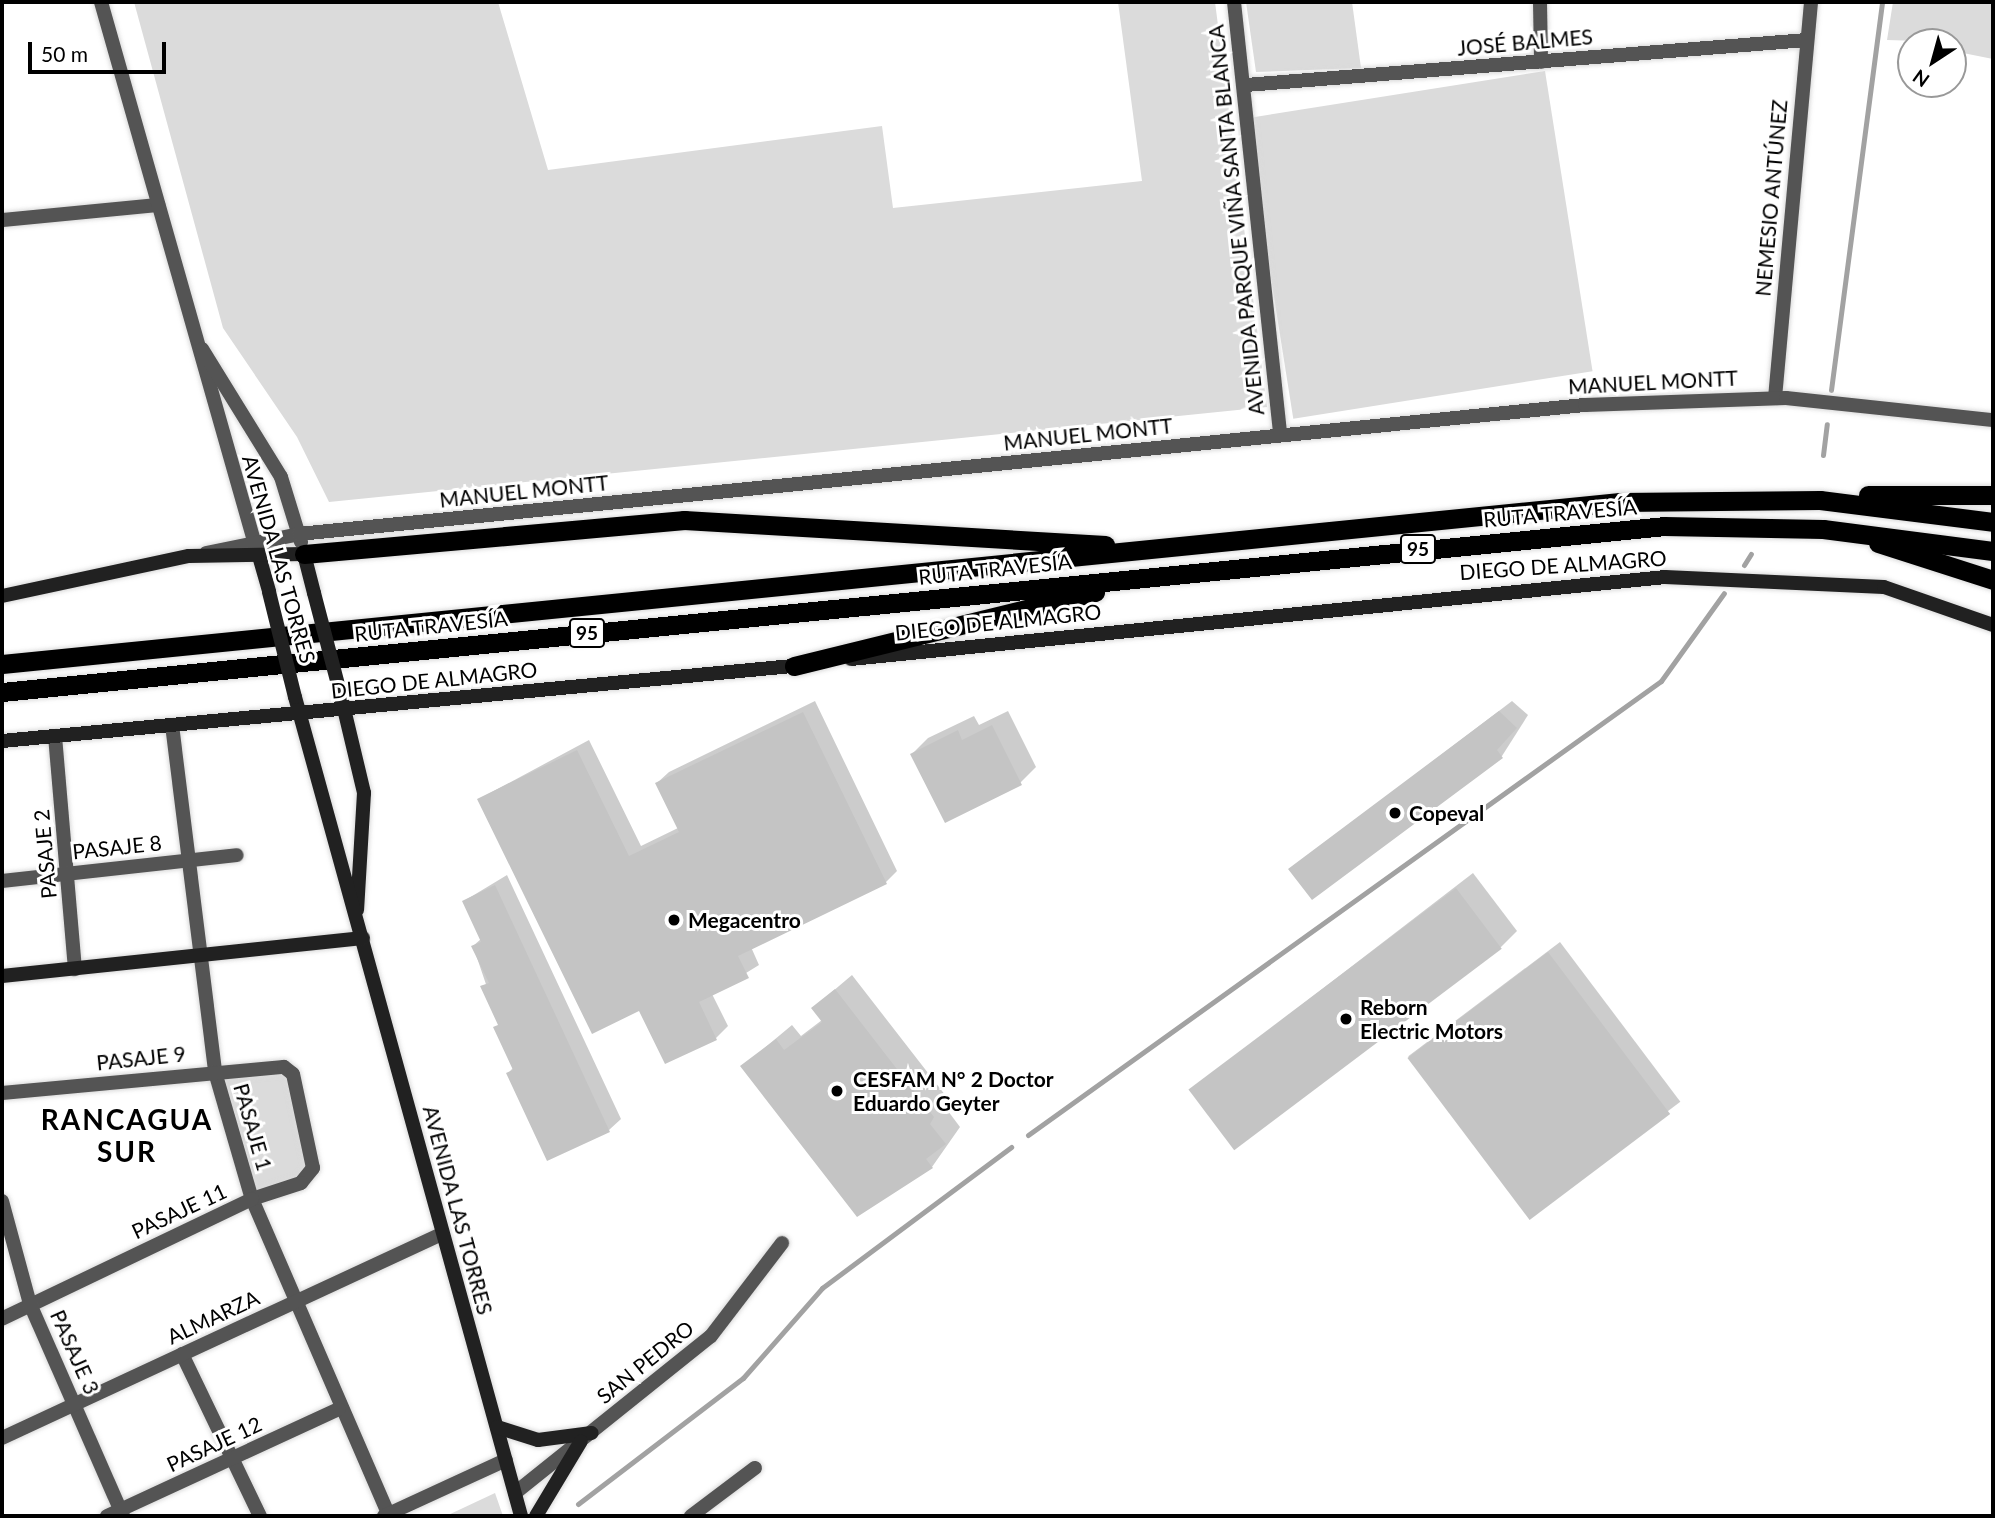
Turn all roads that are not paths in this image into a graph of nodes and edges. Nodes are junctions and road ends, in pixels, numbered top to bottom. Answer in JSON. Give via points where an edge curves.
{"nodes":[{"id":1,"x":101,"y":2,"type":"edge"},
{"id":2,"x":1234,"y":2,"type":"edge"},
{"id":3,"x":1539,"y":2,"type":"edge"},
{"id":4,"x":1811,"y":2,"type":"edge"},
{"id":5,"x":1807,"y":40,"type":"junction"},
{"id":6,"x":1541,"y":61,"type":"junction"},
{"id":7,"x":1246,"y":85,"type":"junction"},
{"id":8,"x":158,"y":205,"type":"junction"},
{"id":9,"x":2,"y":220,"type":"edge"},
{"id":10,"x":194,"y":336,"type":"junction"},
{"id":11,"x":1775,"y":398,"type":"junction"},
{"id":12,"x":1993,"y":420,"type":"edge"},
{"id":13,"x":1280,"y":433,"type":"junction"},
{"id":14,"x":1993,"y":495,"type":"edge"},
{"id":15,"x":1820,"y":500,"type":"junction"},
{"id":16,"x":1993,"y":523,"type":"edge"},
{"id":17,"x":1823,"y":528,"type":"junction"},
{"id":18,"x":299,"y":534,"type":"junction"},
{"id":19,"x":254,"y":542,"type":"junction"},
{"id":20,"x":1165,"y":548,"type":"junction"},
{"id":21,"x":1993,"y":551,"type":"edge"},
{"id":22,"x":304,"y":554,"type":"junction"},
{"id":23,"x":189,"y":556,"type":"junction"},
{"id":24,"x":259,"y":556,"type":"junction"},
{"id":25,"x":1173,"y":574,"type":"junction"},
{"id":26,"x":1993,"y":580,"type":"edge"},
{"id":27,"x":2,"y":596,"type":"edge"},
{"id":28,"x":1993,"y":625,"type":"edge"},
{"id":29,"x":2,"y":664,"type":"edge"},
{"id":30,"x":794,"y":666,"type":"junction"},
{"id":31,"x":2,"y":692,"type":"edge"},
{"id":32,"x":345,"y":711,"type":"junction"},
{"id":33,"x":300,"y":714,"type":"junction"},
{"id":34,"x":172,"y":725,"type":"junction"},
{"id":35,"x":55,"y":736,"type":"junction"},
{"id":36,"x":2,"y":741,"type":"edge"},
{"id":37,"x":237,"y":855,"type":"dead end"},
{"id":38,"x":191,"y":860,"type":"junction"},
{"id":39,"x":68,"y":874,"type":"junction"},
{"id":40,"x":2,"y":881,"type":"edge"},
{"id":41,"x":356,"y":915,"type":"junction"},
{"id":42,"x":363,"y":938,"type":"junction"},
{"id":43,"x":201,"y":956,"type":"junction"},
{"id":44,"x":75,"y":969,"type":"junction"},
{"id":45,"x":2,"y":976,"type":"edge"},
{"id":46,"x":284,"y":1067,"type":"joint"},
{"id":47,"x":215,"y":1072,"type":"junction"},
{"id":48,"x":2,"y":1093,"type":"edge"},
{"id":49,"x":252,"y":1199,"type":"junction"},
{"id":50,"x":2,"y":1202,"type":"edge"},
{"id":51,"x":442,"y":1234,"type":"junction"},
{"id":52,"x":782,"y":1243,"type":"dead end"},
{"id":53,"x":293,"y":1303,"type":"junction"},
{"id":54,"x":30,"y":1304,"type":"junction"},
{"id":55,"x":2,"y":1319,"type":"edge"},
{"id":56,"x":182,"y":1354,"type":"junction"},
{"id":57,"x":75,"y":1403,"type":"junction"},
{"id":58,"x":339,"y":1409,"type":"junction"},
{"id":59,"x":497,"y":1427,"type":"junction"},
{"id":60,"x":586,"y":1437,"type":"junction"},
{"id":61,"x":2,"y":1438,"type":"edge"},
{"id":62,"x":229,"y":1460,"type":"junction"},
{"id":63,"x":506,"y":1460,"type":"junction"},
{"id":64,"x":755,"y":1468,"type":"dead end"},
{"id":65,"x":515,"y":1493,"type":"junction"},
{"id":66,"x":117,"y":1514,"type":"edge"},
{"id":67,"x":386,"y":1515,"type":"edge"},
{"id":68,"x":260,"y":1516,"type":"edge"},
{"id":69,"x":521,"y":1516,"type":"edge"},
{"id":70,"x":536,"y":1516,"type":"edge"},
{"id":71,"x":691,"y":1516,"type":"edge"}],
"edges":[{"from":1,"to":8,"type":"street","name":"AVENIDA LAS TORRES"},
{"from":2,"to":7,"type":"street","name":"AVENIDA PARQUE VIÑA SANTA BLANCA"},
{"from":3,"to":6,"type":"street"},
{"from":4,"to":5,"type":"street","name":"NEMESIO ANTÚNEZ"},
{"from":5,"to":6,"type":"street","name":"JOSÉ BALMES"},
{"from":5,"to":11,"type":"street","name":"NEMESIO ANTÚNEZ"},
{"from":6,"to":7,"type":"street","name":"JOSÉ BALMES"},
{"from":7,"to":13,"type":"street","name":"AVENIDA PARQUE VIÑA SANTA BLANCA"},
{"from":8,"to":9,"type":"street"},
{"from":8,"to":10,"type":"street","name":"AVENIDA LAS TORRES"},
{"from":10,"to":18,"type":"street","name":"AVENIDA LAS TORRES","via":[[282,477]]},
{"from":10,"to":19,"type":"street","name":"AVENIDA LAS TORRES"},
{"from":11,"to":12,"type":"street","name":"MANUEL MONTT"},
{"from":11,"to":13,"type":"street","name":"MANUEL MONTT","via":[[1586,405]]},
{"from":13,"to":18,"type":"street","name":"MANUEL MONTT"},
{"from":14,"to":15,"type":"highway"},
{"from":15,"to":16,"type":"highway","name":"RUTA TRAVESÍA","number":"95"},
{"from":15,"to":20,"type":"highway","name":"RUTA TRAVESÍA","number":"95","via":[[1620,502]]},
{"from":17,"to":21,"type":"highway","name":"RUTA TRAVESÍA","number":"95"},
{"from":17,"to":25,"type":"highway","name":"RUTA TRAVESÍA","number":"95","via":[[1638,528]]},
{"from":17,"to":26,"type":"highway"},
{"from":18,"to":19,"type":"street","name":"MANUEL MONTT"},
{"from":18,"to":22,"type":"street","name":"AVENIDA LAS TORRES"},
{"from":19,"to":23,"type":"street","name":"MANUEL MONTT"},
{"from":19,"to":24,"type":"street","name":"AVENIDA LAS TORRES"},
{"from":20,"to":22,"type":"highway","via":[[684,520]]},
{"from":20,"to":29,"type":"highway","name":"RUTA TRAVESÍA","number":"95"},
{"from":22,"to":24,"type":"main road","name":"MANUEL MONTT"},
{"from":22,"to":32,"type":"main road","name":"AVENIDA LAS TORRES","bridge":true},
{"from":23,"to":24,"type":"main road","name":"MANUEL MONTT"},
{"from":23,"to":27,"type":"main road","name":"MANUEL MONTT"},
{"from":24,"to":33,"type":"main road","name":"AVENIDA LAS TORRES","bridge":true},
{"from":25,"to":30,"type":"highway"},
{"from":25,"to":31,"type":"highway","name":"RUTA TRAVESÍA","number":"95"},
{"from":28,"to":30,"type":"main road","name":"DIEGO DE ALMAGRO","via":[[1884,587],[1665,577]]},
{"from":30,"to":32,"type":"main road","name":"DIEGO DE ALMAGRO"},
{"from":32,"to":33,"type":"main road","name":"DIEGO DE ALMAGRO"},
{"from":32,"to":41,"type":"main road","name":"AVENIDA LAS TORRES","via":[[364,793]]},
{"from":33,"to":34,"type":"main road","name":"DIEGO DE ALMAGRO"},
{"from":33,"to":41,"type":"main road","name":"AVENIDA LAS TORRES"},
{"from":34,"to":35,"type":"main road","name":"DIEGO DE ALMAGRO"},
{"from":34,"to":38,"type":"street","name":"PASAJE 1"},
{"from":35,"to":36,"type":"main road","name":"DIEGO DE ALMAGRO"},
{"from":35,"to":39,"type":"street","name":"PASAJE 2"},
{"from":37,"to":38,"type":"street","name":"PASAJE 8"},
{"from":38,"to":39,"type":"street","name":"PASAJE 8"},
{"from":38,"to":43,"type":"street","name":"PASAJE 1"},
{"from":39,"to":40,"type":"street","name":"PASAJE 8"},
{"from":39,"to":44,"type":"street","name":"PASAJE 2"},
{"from":41,"to":42,"type":"main road","name":"AVENIDA LAS TORRES"},
{"from":42,"to":43,"type":"main road"},
{"from":42,"to":51,"type":"main road","name":"AVENIDA LAS TORRES"},
{"from":43,"to":44,"type":"main road"},
{"from":43,"to":47,"type":"street","name":"PASAJE 1"},
{"from":44,"to":45,"type":"main road"},
{"from":46,"to":47,"type":"street","name":"PASAJE 9"},
{"from":46,"to":49,"type":"street","name":"PASAJE 11","via":[[293,1074],[313,1168],[301,1183]]},
{"from":47,"to":48,"type":"street","name":"PASAJE 9"},
{"from":47,"to":49,"type":"street","name":"PASAJE 1"},
{"from":49,"to":53,"type":"street","name":"PASAJE 1"},
{"from":49,"to":54,"type":"street","name":"PASAJE 11"},
{"from":50,"to":54,"type":"street","name":"PASAJE 3"},
{"from":51,"to":53,"type":"street","name":"ALMARZA"},
{"from":51,"to":59,"type":"main road","name":"AVENIDA LAS TORRES"},
{"from":52,"to":60,"type":"street","name":"SAN PEDRO","via":[[712,1336]]},
{"from":53,"to":56,"type":"street","name":"ALMARZA"},
{"from":53,"to":58,"type":"street","name":"PASAJE 1"},
{"from":54,"to":55,"type":"street","name":"PASAJE 11"},
{"from":54,"to":57,"type":"street","name":"PASAJE 3"},
{"from":56,"to":57,"type":"street","name":"ALMARZA"},
{"from":56,"to":62,"type":"street"},
{"from":57,"to":61,"type":"street","name":"ALMARZA"},
{"from":57,"to":66,"type":"street","name":"PASAJE 3"},
{"from":58,"to":62,"type":"street","name":"PASAJE 12"},
{"from":58,"to":67,"type":"street","name":"PASAJE 1"},
{"from":59,"to":60,"type":"main road","via":[[538,1440]]},
{"from":59,"to":63,"type":"main road","name":"AVENIDA LAS TORRES"},
{"from":60,"to":65,"type":"street","name":"SAN PEDRO"},
{"from":60,"to":70,"type":"main road"},
{"from":62,"to":66,"type":"street","name":"PASAJE 12"},
{"from":62,"to":68,"type":"street"},
{"from":63,"to":65,"type":"main road","name":"AVENIDA LAS TORRES"},
{"from":63,"to":67,"type":"street"},
{"from":64,"to":71,"type":"street"},
{"from":65,"to":69,"type":"main road","name":"AVENIDA LAS TORRES"}]}
